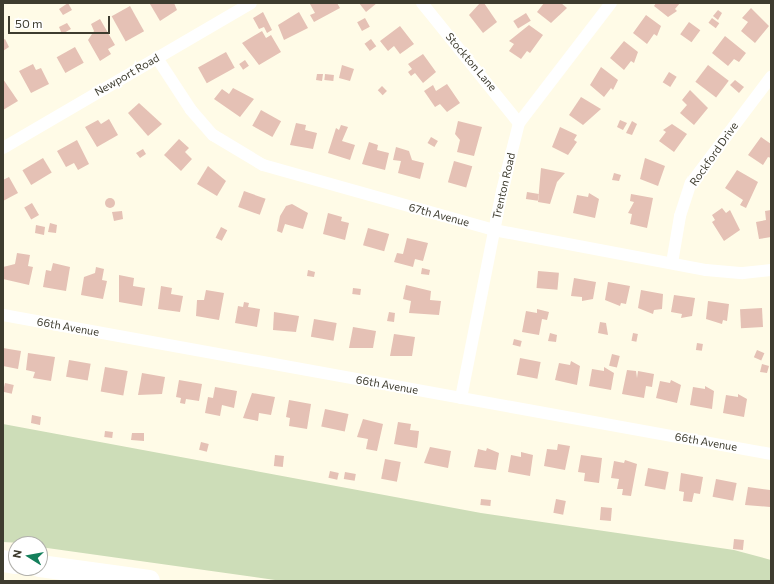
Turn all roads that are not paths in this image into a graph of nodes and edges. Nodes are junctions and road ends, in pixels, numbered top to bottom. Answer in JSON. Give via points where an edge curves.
{"nodes":[{"id":1,"x":251,"y":3,"type":"edge"},
{"id":2,"x":422,"y":3,"type":"edge"},
{"id":3,"x":611,"y":3,"type":"edge"},
{"id":4,"x":157,"y":58,"type":"junction"},
{"id":5,"x":771,"y":77,"type":"edge"},
{"id":6,"x":519,"y":123,"type":"junction"},
{"id":7,"x":3,"y":148,"type":"edge"},
{"id":8,"x":494,"y":230,"type":"junction"},
{"id":9,"x":672,"y":263,"type":"junction"},
{"id":10,"x":771,"y":270,"type":"edge"},
{"id":11,"x":3,"y":315,"type":"edge"},
{"id":12,"x":461,"y":398,"type":"junction"},
{"id":13,"x":771,"y":454,"type":"edge"},
{"id":14,"x":48,"y":567,"type":"edge"},
{"id":15,"x":149,"y":581,"type":"edge"}],
"edges":[{"from":1,"to":4,"type":"street","name":"Newport Road"},
{"from":2,"to":6,"type":"street","name":"Stockton Lane"},
{"from":3,"to":6,"type":"street","name":"Trenton Road"},
{"from":4,"to":7,"type":"street","name":"Newport Road"},
{"from":4,"to":8,"type":"street","name":"67th Avenue","via":[[191,110],[213,135],[263,165]]},
{"from":5,"to":9,"type":"street","name":"Rockford Drive","via":[[691,183],[680,216]]},
{"from":6,"to":8,"type":"street","name":"Trenton Road"},
{"from":8,"to":9,"type":"street","name":"67th Avenue"},
{"from":8,"to":12,"type":"street","name":"Trenton Road"},
{"from":9,"to":10,"type":"street","name":"67th Avenue","via":[[743,273]]},
{"from":11,"to":12,"type":"street","name":"66th Avenue"},
{"from":12,"to":13,"type":"street","name":"66th Avenue"},
{"from":14,"to":15,"type":"highway"}]}
